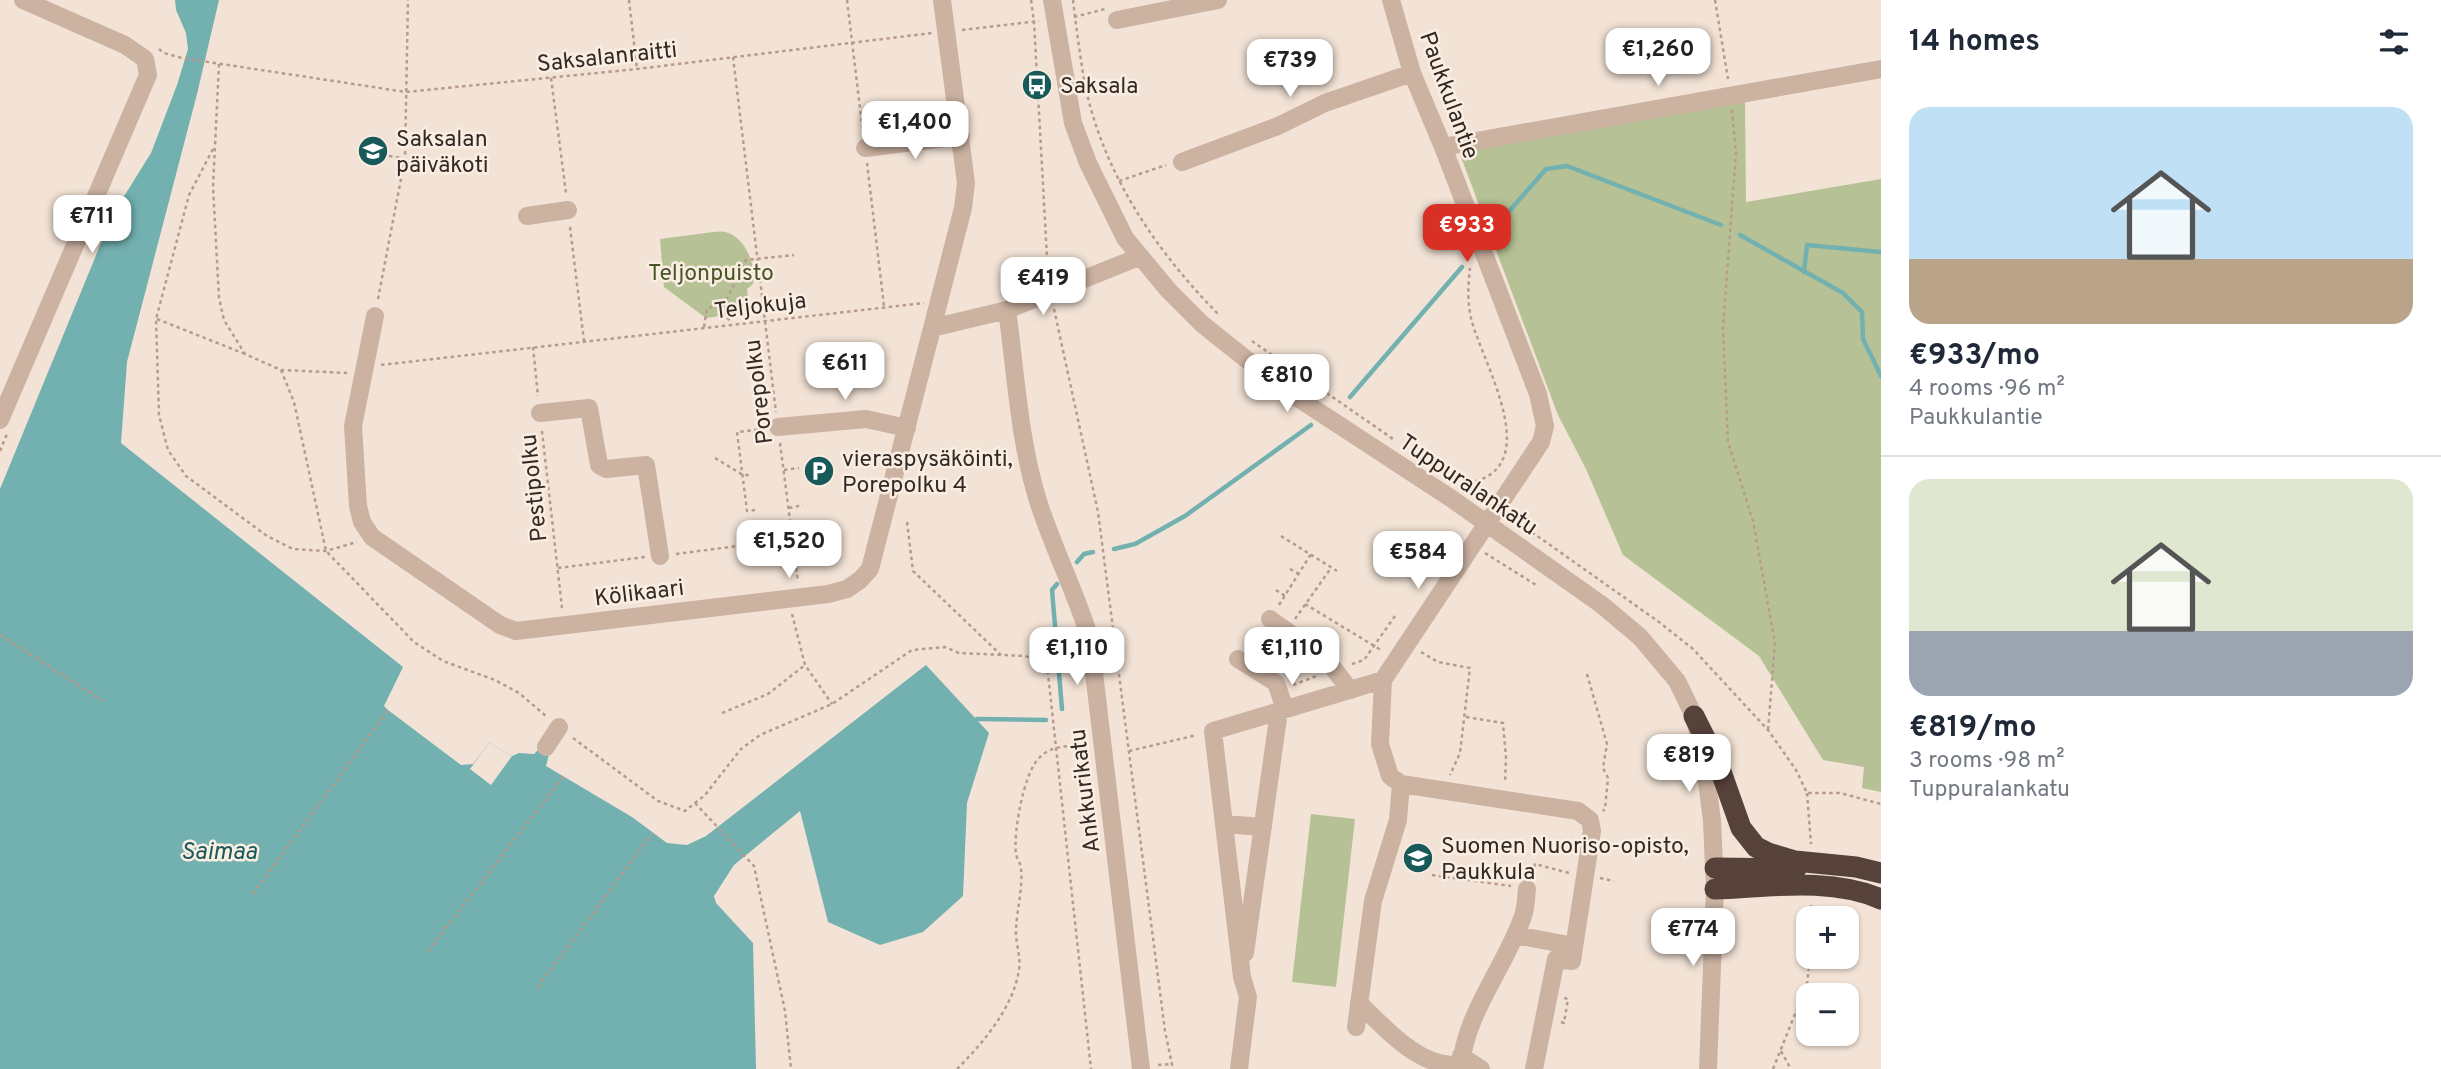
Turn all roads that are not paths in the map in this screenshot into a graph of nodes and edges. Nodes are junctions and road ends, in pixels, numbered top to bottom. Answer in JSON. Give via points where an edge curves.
{"nodes":[{"id":1,"x":23,"y":0,"type":"edge"},
{"id":2,"x":942,"y":0,"type":"edge"},
{"id":3,"x":1052,"y":0,"type":"edge"},
{"id":4,"x":1218,"y":0,"type":"edge"},
{"id":5,"x":1391,"y":0,"type":"edge"},
{"id":6,"x":1113,"y":14,"type":"road end"},
{"id":7,"x":1881,"y":69,"type":"edge"},
{"id":8,"x":1412,"y":73,"type":"junction"},
{"id":9,"x":961,"y":136,"type":"junction"},
{"id":10,"x":1443,"y":147,"type":"junction"},
{"id":11,"x":865,"y":148,"type":"dead end"},
{"id":12,"x":1182,"y":162,"type":"road end"},
{"id":13,"x":568,"y":210,"type":"dead end"},
{"id":14,"x":527,"y":216,"type":"dead end"},
{"id":15,"x":1139,"y":257,"type":"junction"},
{"id":16,"x":1007,"y":310,"type":"junction"},
{"id":17,"x":375,"y":316,"type":"road end"},
{"id":18,"x":932,"y":328,"type":"junction"},
{"id":19,"x":540,"y":413,"type":"road end"},
{"id":20,"x":0,"y":420,"type":"edge"},
{"id":21,"x":778,"y":427,"type":"road end"},
{"id":22,"x":907,"y":428,"type":"junction"},
{"id":23,"x":1486,"y":523,"type":"junction"},
{"id":24,"x":660,"y":556,"type":"dead end"},
{"id":25,"x":1270,"y":619,"type":"road end"},
{"id":26,"x":1238,"y":659,"type":"dead end"},
{"id":27,"x":1383,"y":680,"type":"junction"},
{"id":28,"x":1350,"y":690,"type":"junction"},
{"id":29,"x":1282,"y":710,"type":"junction"},
{"id":30,"x":1694,"y":716,"type":"junction"},
{"id":31,"x":559,"y":727,"type":"road end"},
{"id":32,"x":546,"y":747,"type":"dead end"},
{"id":33,"x":1401,"y":784,"type":"junction"},
{"id":34,"x":1224,"y":824,"type":"junction"},
{"id":35,"x":1263,"y":827,"type":"junction"},
{"id":36,"x":1715,"y":868,"type":"junction"},
{"id":37,"x":1881,"y":873,"type":"edge"},
{"id":38,"x":1881,"y":880,"type":"edge"},
{"id":39,"x":1527,"y":889,"type":"road end"},
{"id":40,"x":1715,"y":889,"type":"junction"},
{"id":41,"x":1881,"y":899,"type":"edge"},
{"id":42,"x":1515,"y":935,"type":"junction"},
{"id":43,"x":1574,"y":946,"type":"junction"},
{"id":44,"x":1242,"y":977,"type":"junction"},
{"id":45,"x":1359,"y":1003,"type":"junction"},
{"id":46,"x":1356,"y":1027,"type":"dead end"},
{"id":47,"x":1453,"y":1065,"type":"edge"},
{"id":48,"x":1141,"y":1069,"type":"edge"},
{"id":49,"x":1239,"y":1069,"type":"edge"},
{"id":50,"x":1481,"y":1069,"type":"edge"},
{"id":51,"x":1534,"y":1069,"type":"edge"},
{"id":52,"x":1708,"y":1069,"type":"edge"}],
"edges":[{"from":1,"to":20,"type":"street","via":[[125,45],[145,60],[148,75]]},
{"from":2,"to":9,"type":"street","name":"Kölikaari"},
{"from":3,"to":15,"type":"street","name":"Tuppuralankatu","via":[[1077,133],[1120,228]]},
{"from":4,"to":6,"type":"street"},
{"from":5,"to":8,"type":"street","name":"Paukkulantie"},
{"from":7,"to":10,"type":"street"},
{"from":8,"to":10,"type":"street","name":"Paukkulantie"},
{"from":8,"to":12,"type":"street"},
{"from":9,"to":11,"type":"street"},
{"from":9,"to":18,"type":"street","name":"Kölikaari","via":[[966,183],[963,208]]},
{"from":10,"to":23,"type":"street","name":"Paukkulantie","via":[[1538,394],[1545,426],[1541,442]]},
{"from":13,"to":14,"type":"street"},
{"from":15,"to":16,"type":"street"},
{"from":15,"to":23,"type":"street","name":"Tuppuralankatu","via":[[1202,324],[1281,387]]},
{"from":16,"to":18,"type":"street"},
{"from":16,"to":48,"type":"street","name":"Ankkurikatu","via":[[1027,461],[1090,639]]},
{"from":17,"to":22,"type":"street","name":"Kölikaari","via":[[353,426],[362,522],[372,537],[500,625],[516,631],[847,589],[870,569]]},
{"from":18,"to":22,"type":"street","name":"Kölikaari"},
{"from":19,"to":24,"type":"street","via":[[589,408],[599,465],[606,469],[646,465]]},
{"from":21,"to":22,"type":"street","via":[[866,419]]},
{"from":23,"to":27,"type":"street","name":"Paukkulantie"},
{"from":23,"to":30,"type":"street","name":"Tuppuralankatu","via":[[1602,604],[1640,638],[1678,681]]},
{"from":25,"to":28,"type":"street","via":[[1327,660]]},
{"from":26,"to":29,"type":"street","via":[[1276,683]]},
{"from":27,"to":28,"type":"street"},
{"from":27,"to":33,"type":"street","via":[[1380,744],[1390,776]]},
{"from":28,"to":29,"type":"street"},
{"from":29,"to":34,"type":"street","via":[[1213,731]]},
{"from":29,"to":35,"type":"street"},
{"from":30,"to":36,"type":"street","name":"Tuppuralankatu","via":[[1706,770]]},
{"from":30,"to":37,"type":"highway","via":[[1714,754],[1741,828],[1756,847],[1795,862]]},
{"from":31,"to":32,"type":"street"},
{"from":33,"to":43,"type":"street","via":[[1578,811],[1592,831]]},
{"from":33,"to":45,"type":"street","via":[[1398,820],[1373,901]]},
{"from":34,"to":35,"type":"street"},
{"from":34,"to":44,"type":"street"},
{"from":35,"to":44,"type":"street"},
{"from":36,"to":38,"type":"highway","via":[[1831,870]]},
{"from":36,"to":40,"type":"street","name":"Tuppuralankatu"},
{"from":39,"to":42,"type":"street","via":[[1525,913]]},
{"from":40,"to":41,"type":"highway","via":[[1836,886]]},
{"from":40,"to":52,"type":"street","name":"Tuppuralankatu"},
{"from":42,"to":43,"type":"street"},
{"from":42,"to":47,"type":"street"},
{"from":43,"to":51,"type":"street","via":[[1572,961],[1556,958]]},
{"from":44,"to":49,"type":"street","via":[[1248,997]]},
{"from":45,"to":46,"type":"street"},
{"from":45,"to":47,"type":"street","via":[[1418,1053]]},
{"from":47,"to":50,"type":"street"}]}
